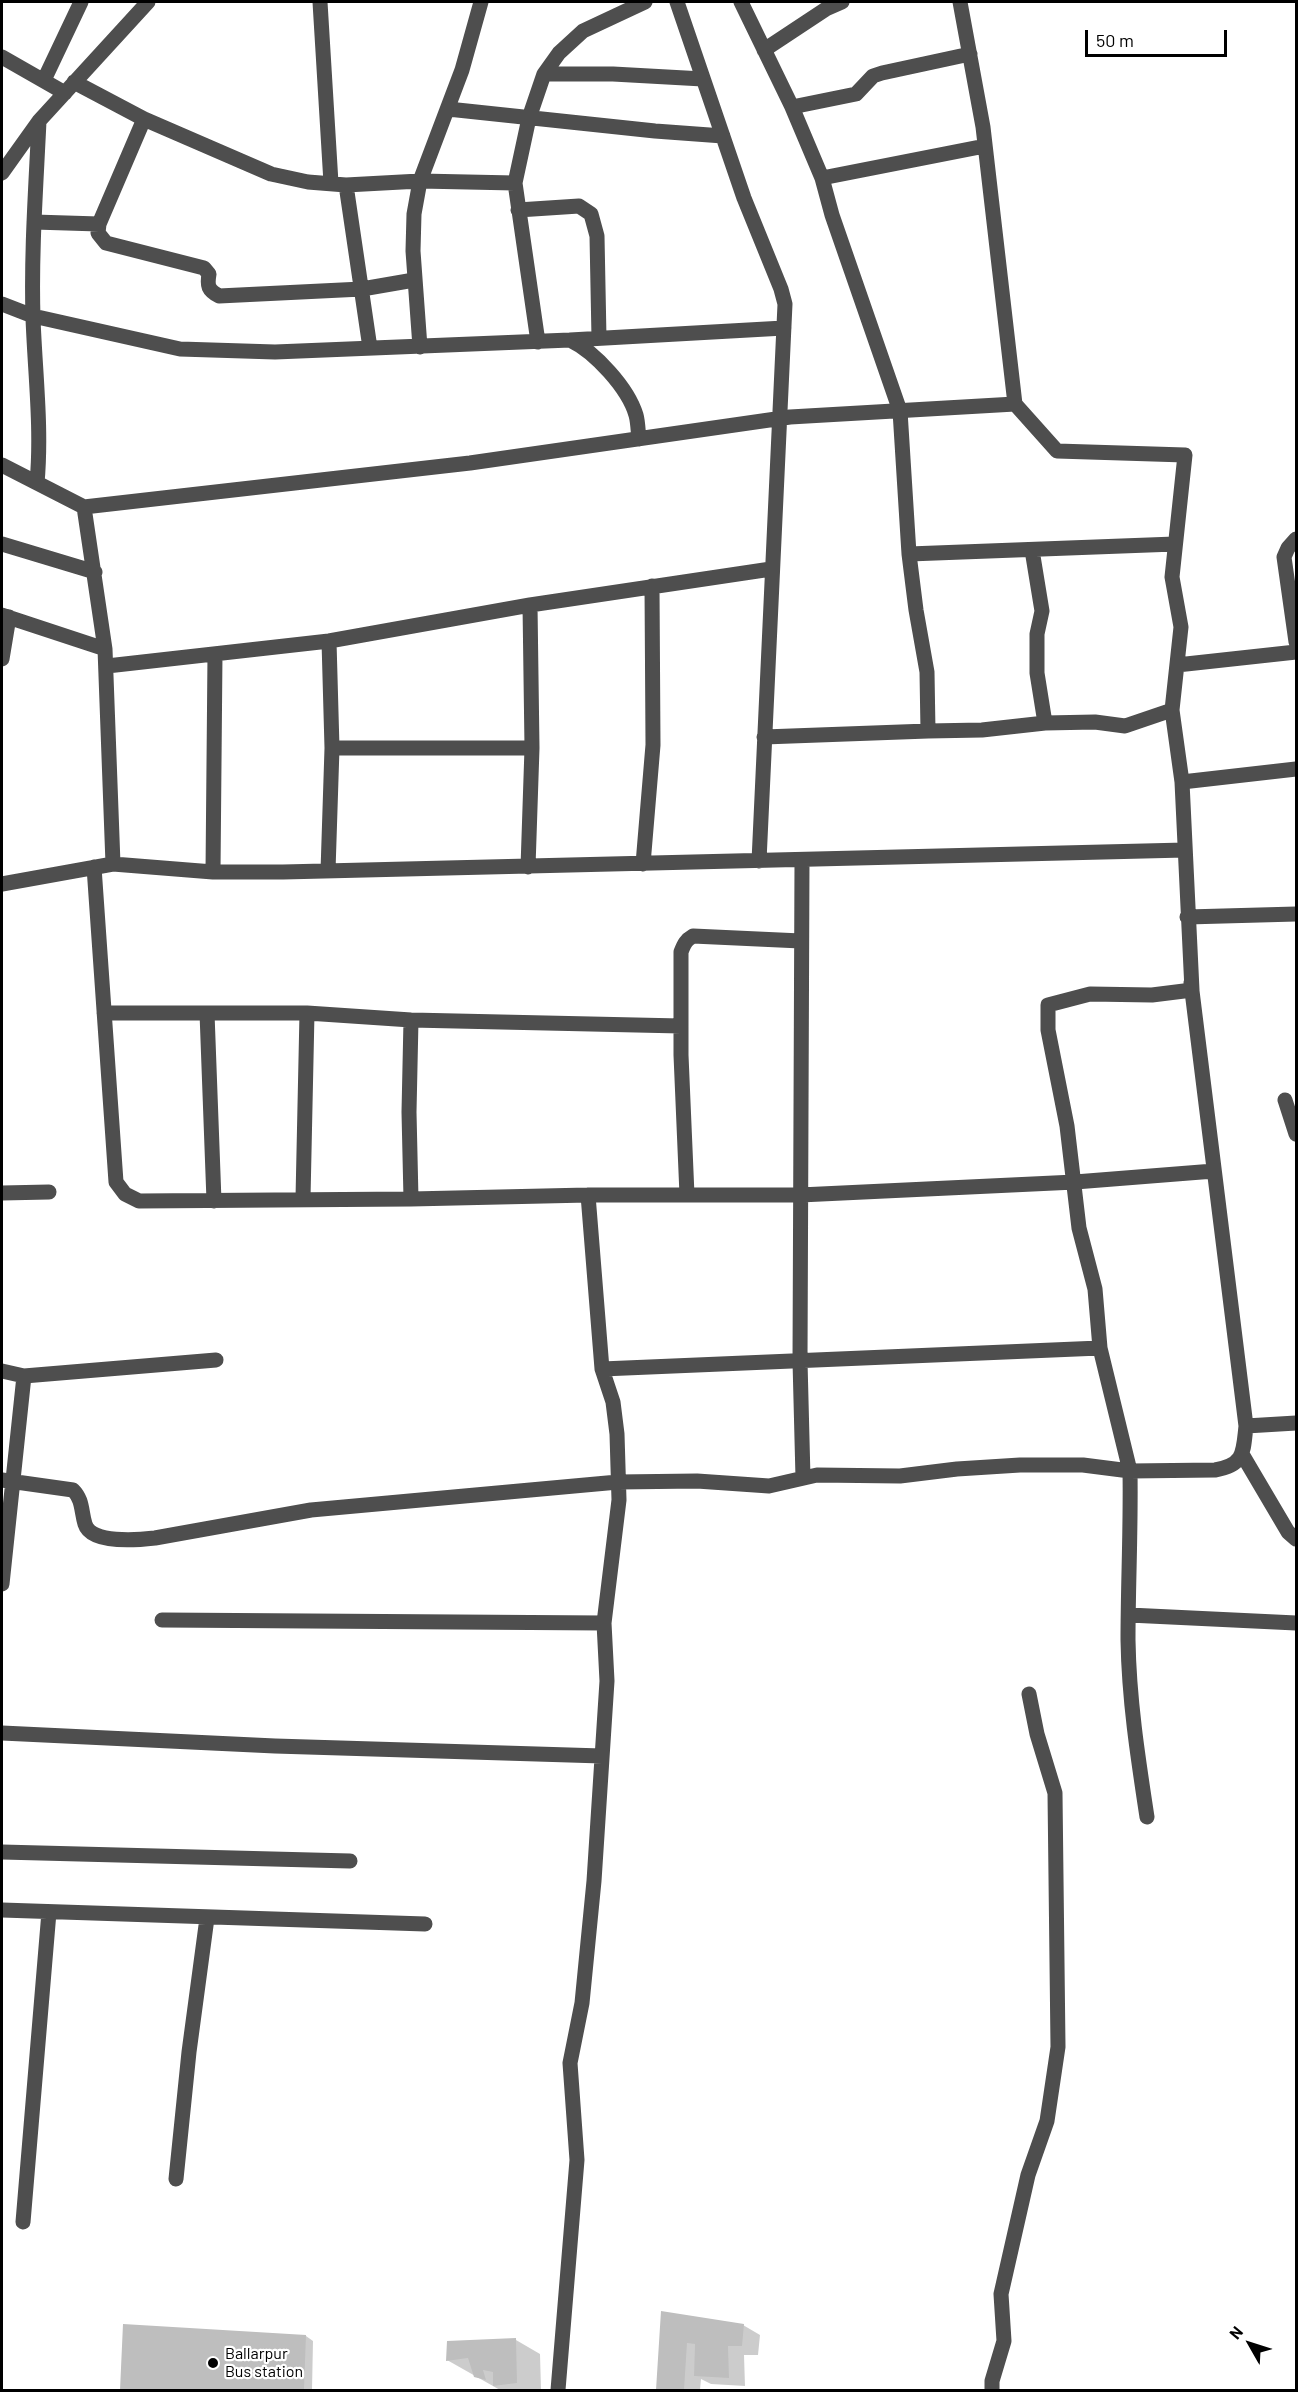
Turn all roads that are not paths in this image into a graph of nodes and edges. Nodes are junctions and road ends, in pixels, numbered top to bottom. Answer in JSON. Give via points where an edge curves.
{"nodes":[{"id":1,"x":81,"y":2,"type":"edge"},
{"id":2,"x":148,"y":2,"type":"edge"},
{"id":3,"x":320,"y":2,"type":"edge"},
{"id":4,"x":481,"y":2,"type":"edge"},
{"id":5,"x":645,"y":2,"type":"edge"},
{"id":6,"x":677,"y":2,"type":"edge"},
{"id":7,"x":741,"y":2,"type":"edge"},
{"id":8,"x":842,"y":2,"type":"edge"},
{"id":9,"x":960,"y":2,"type":"edge"},
{"id":10,"x":764,"y":50,"type":"junction"},
{"id":11,"x":970,"y":54,"type":"junction"},
{"id":12,"x":2,"y":57,"type":"edge"},
{"id":13,"x":544,"y":74,"type":"junction"},
{"id":14,"x":703,"y":79,"type":"junction"},
{"id":15,"x":44,"y":80,"type":"junction"},
{"id":16,"x":69,"y":88,"type":"junction"},
{"id":17,"x":792,"y":107,"type":"junction"},
{"id":18,"x":448,"y":109,"type":"junction"},
{"id":19,"x":529,"y":118,"type":"junction"},
{"id":20,"x":144,"y":119,"type":"junction"},
{"id":21,"x":39,"y":121,"type":"junction"},
{"id":22,"x":723,"y":136,"type":"junction"},
{"id":23,"x":985,"y":146,"type":"junction"},
{"id":24,"x":6,"y":158,"type":"edge"},
{"id":25,"x":2,"y":173,"type":"edge"},
{"id":26,"x":822,"y":178,"type":"junction"},
{"id":27,"x":420,"y":180,"type":"junction"},
{"id":28,"x":515,"y":183,"type":"junction"},
{"id":29,"x":339,"y":184,"type":"junction"},
{"id":30,"x":518,"y":210,"type":"junction"},
{"id":31,"x":34,"y":222,"type":"junction"},
{"id":32,"x":99,"y":224,"type":"junction"},
{"id":33,"x":414,"y":280,"type":"junction"},
{"id":34,"x":363,"y":289,"type":"junction"},
{"id":35,"x":2,"y":304,"type":"edge"},
{"id":36,"x":33,"y":316,"type":"junction"},
{"id":37,"x":784,"y":328,"type":"junction"},
{"id":38,"x":599,"y":338,"type":"junction"},
{"id":39,"x":570,"y":340,"type":"junction"},
{"id":40,"x":538,"y":342,"type":"junction"},
{"id":41,"x":420,"y":347,"type":"junction"},
{"id":42,"x":370,"y":348,"type":"junction"},
{"id":43,"x":1015,"y":404,"type":"junction"},
{"id":44,"x":900,"y":411,"type":"junction"},
{"id":45,"x":778,"y":419,"type":"junction"},
{"id":46,"x":639,"y":439,"type":"junction"},
{"id":47,"x":2,"y":465,"type":"edge"},
{"id":48,"x":37,"y":483,"type":"junction"},
{"id":49,"x":84,"y":507,"type":"junction"},
{"id":50,"x":1296,"y":539,"type":"edge"},
{"id":51,"x":2,"y":544,"type":"edge"},
{"id":52,"x":1175,"y":544,"type":"junction"},
{"id":53,"x":1032,"y":550,"type":"junction"},
{"id":54,"x":909,"y":555,"type":"junction"},
{"id":55,"x":771,"y":569,"type":"junction"},
{"id":56,"x":95,"y":572,"type":"junction"},
{"id":57,"x":652,"y":586,"type":"junction"},
{"id":58,"x":530,"y":605,"type":"junction"},
{"id":59,"x":5,"y":616,"type":"edge"},
{"id":60,"x":328,"y":641,"type":"junction"},
{"id":61,"x":1296,"y":642,"type":"edge"},
{"id":62,"x":105,"y":649,"type":"junction"},
{"id":63,"x":1296,"y":652,"type":"edge"},
{"id":64,"x":215,"y":654,"type":"junction"},
{"id":65,"x":2,"y":659,"type":"edge"},
{"id":66,"x":1176,"y":665,"type":"junction"},
{"id":67,"x":107,"y":666,"type":"junction"},
{"id":68,"x":1172,"y":710,"type":"junction"},
{"id":69,"x":1045,"y":723,"type":"junction"},
{"id":70,"x":928,"y":731,"type":"junction"},
{"id":71,"x":765,"y":737,"type":"junction"},
{"id":72,"x":332,"y":748,"type":"junction"},
{"id":73,"x":532,"y":748,"type":"junction"},
{"id":74,"x":1296,"y":769,"type":"edge"},
{"id":75,"x":1182,"y":782,"type":"junction"},
{"id":76,"x":1185,"y":850,"type":"junction"},
{"id":77,"x":802,"y":860,"type":"junction"},
{"id":78,"x":759,"y":861,"type":"junction"},
{"id":79,"x":113,"y":864,"type":"junction"},
{"id":80,"x":643,"y":864,"type":"junction"},
{"id":81,"x":94,"y":867,"type":"junction"},
{"id":82,"x":528,"y":867,"type":"junction"},
{"id":83,"x":328,"y":871,"type":"junction"},
{"id":84,"x":213,"y":872,"type":"junction"},
{"id":85,"x":2,"y":884,"type":"edge"},
{"id":86,"x":1296,"y":915,"type":"edge"},
{"id":87,"x":1187,"y":916,"type":"junction"},
{"id":88,"x":801,"y":941,"type":"junction"},
{"id":89,"x":1191,"y":983,"type":"junction"},
{"id":90,"x":104,"y":1013,"type":"junction"},
{"id":91,"x":207,"y":1013,"type":"junction"},
{"id":92,"x":308,"y":1013,"type":"junction"},
{"id":93,"x":411,"y":1020,"type":"junction"},
{"id":94,"x":681,"y":1026,"type":"junction"},
{"id":95,"x":1285,"y":1100,"type":"dead end"},
{"id":96,"x":1296,"y":1134,"type":"edge"},
{"id":97,"x":1214,"y":1171,"type":"junction"},
{"id":98,"x":1075,"y":1182,"type":"junction"},
{"id":99,"x":49,"y":1192,"type":"dead end"},
{"id":100,"x":2,"y":1193,"type":"edge"},
{"id":101,"x":588,"y":1195,"type":"junction"},
{"id":102,"x":687,"y":1195,"type":"junction"},
{"id":103,"x":800,"y":1196,"type":"junction"},
{"id":104,"x":303,"y":1198,"type":"junction"},
{"id":105,"x":411,"y":1199,"type":"junction"},
{"id":106,"x":214,"y":1201,"type":"junction"},
{"id":107,"x":1100,"y":1348,"type":"junction"},
{"id":108,"x":216,"y":1360,"type":"dead end"},
{"id":109,"x":800,"y":1361,"type":"junction"},
{"id":110,"x":602,"y":1369,"type":"junction"},
{"id":111,"x":2,"y":1371,"type":"edge"},
{"id":112,"x":24,"y":1376,"type":"junction"},
{"id":113,"x":1296,"y":1423,"type":"edge"},
{"id":114,"x":1246,"y":1426,"type":"junction"},
{"id":115,"x":1242,"y":1454,"type":"junction"},
{"id":116,"x":1130,"y":1471,"type":"junction"},
{"id":117,"x":804,"y":1478,"type":"junction"},
{"id":118,"x":7,"y":1480,"type":"edge"},
{"id":119,"x":618,"y":1482,"type":"junction"},
{"id":120,"x":1296,"y":1539,"type":"edge"},
{"id":121,"x":2,"y":1584,"type":"edge"},
{"id":122,"x":1129,"y":1615,"type":"junction"},
{"id":123,"x":162,"y":1620,"type":"dead end"},
{"id":124,"x":604,"y":1623,"type":"junction"},
{"id":125,"x":1296,"y":1623,"type":"edge"},
{"id":126,"x":1029,"y":1694,"type":"dead end"},
{"id":127,"x":2,"y":1733,"type":"edge"},
{"id":128,"x":602,"y":1756,"type":"junction"},
{"id":129,"x":1147,"y":1817,"type":"dead end"},
{"id":130,"x":2,"y":1852,"type":"edge"},
{"id":131,"x":350,"y":1861,"type":"dead end"},
{"id":132,"x":2,"y":1910,"type":"edge"},
{"id":133,"x":49,"y":1912,"type":"junction"},
{"id":134,"x":207,"y":1918,"type":"junction"},
{"id":135,"x":426,"y":1924,"type":"dead end"},
{"id":136,"x":176,"y":2179,"type":"dead end"},
{"id":137,"x":23,"y":2222,"type":"dead end"},
{"id":138,"x":558,"y":2391,"type":"edge"},
{"id":139,"x":992,"y":2391,"type":"edge"}],
"edges":[{"from":1,"to":15,"type":"street"},
{"from":2,"to":16,"type":"street"},
{"from":3,"to":29,"type":"street"},
{"from":4,"to":18,"type":"street"},
{"from":5,"to":13,"type":"street","via":[[583,31]]},
{"from":6,"to":14,"type":"street"},
{"from":7,"to":10,"type":"street"},
{"from":8,"to":10,"type":"street"},
{"from":9,"to":11,"type":"street"},
{"from":10,"to":17,"type":"street"},
{"from":11,"to":17,"type":"street","via":[[882,73],[873,76],[856,94]]},
{"from":11,"to":23,"type":"street"},
{"from":12,"to":15,"type":"street"},
{"from":13,"to":14,"type":"street"},
{"from":13,"to":19,"type":"street"},
{"from":14,"to":22,"type":"street"},
{"from":15,"to":16,"type":"street"},
{"from":16,"to":20,"type":"street"},
{"from":16,"to":21,"type":"street"},
{"from":17,"to":26,"type":"street"},
{"from":18,"to":19,"type":"street"},
{"from":18,"to":27,"type":"street"},
{"from":19,"to":22,"type":"street"},
{"from":19,"to":28,"type":"street"},
{"from":20,"to":29,"type":"street","via":[[271,174]]},
{"from":20,"to":32,"type":"street"},
{"from":21,"to":24,"type":"street"},
{"from":21,"to":31,"type":"street"},
{"from":22,"to":37,"type":"street","via":[[782,289]]},
{"from":23,"to":26,"type":"street"},
{"from":23,"to":43,"type":"street"},
{"from":24,"to":25,"type":"street"},
{"from":26,"to":44,"type":"street"},
{"from":27,"to":28,"type":"street"},
{"from":27,"to":29,"type":"street"},
{"from":27,"to":33,"type":"street","via":[[414,214]]},
{"from":28,"to":30,"type":"street"},
{"from":29,"to":34,"type":"street"},
{"from":30,"to":38,"type":"street","via":[[579,206],[591,214],[597,236]]},
{"from":30,"to":40,"type":"street"},
{"from":31,"to":32,"type":"street"},
{"from":31,"to":36,"type":"street"},
{"from":32,"to":34,"type":"street","via":[[98,233],[106,243],[207,271],[209,289],[219,296]]},
{"from":33,"to":34,"type":"street"},
{"from":33,"to":41,"type":"street"},
{"from":34,"to":42,"type":"street"},
{"from":35,"to":36,"type":"street"},
{"from":36,"to":42,"type":"street","via":[[180,349],[275,352]]},
{"from":36,"to":48,"type":"street","via":[[40,444]]},
{"from":37,"to":38,"type":"street"},
{"from":37,"to":45,"type":"street"},
{"from":38,"to":39,"type":"street"},
{"from":39,"to":40,"type":"street"},
{"from":39,"to":46,"type":"street","via":[[624,389],[636,415]]},
{"from":40,"to":41,"type":"street"},
{"from":41,"to":42,"type":"street"},
{"from":43,"to":44,"type":"street"},
{"from":43,"to":52,"type":"street","via":[[1057,451],[1185,455]]},
{"from":44,"to":45,"type":"street"},
{"from":44,"to":54,"type":"street"},
{"from":45,"to":46,"type":"street"},
{"from":45,"to":55,"type":"street"},
{"from":46,"to":49,"type":"street","via":[[470,463]]},
{"from":47,"to":48,"type":"street"},
{"from":48,"to":49,"type":"street"},
{"from":49,"to":56,"type":"street"},
{"from":50,"to":61,"type":"street","via":[[1284,557]]},
{"from":51,"to":56,"type":"street"},
{"from":52,"to":53,"type":"street"},
{"from":52,"to":66,"type":"street","via":[[1172,577],[1180,627]]},
{"from":53,"to":54,"type":"street"},
{"from":53,"to":69,"type":"street","via":[[1042,611],[1037,634],[1037,673]]},
{"from":54,"to":70,"type":"street","via":[[927,672]]},
{"from":55,"to":57,"type":"street"},
{"from":55,"to":71,"type":"street"},
{"from":56,"to":62,"type":"street"},
{"from":57,"to":58,"type":"street"},
{"from":57,"to":80,"type":"street","via":[[653,746]]},
{"from":58,"to":60,"type":"street"},
{"from":58,"to":73,"type":"street"},
{"from":59,"to":62,"type":"street"},
{"from":59,"to":65,"type":"street"},
{"from":60,"to":64,"type":"street"},
{"from":60,"to":72,"type":"street"},
{"from":62,"to":67,"type":"street"},
{"from":63,"to":66,"type":"street"},
{"from":64,"to":67,"type":"street"},
{"from":64,"to":84,"type":"street"},
{"from":66,"to":68,"type":"street"},
{"from":67,"to":79,"type":"street"},
{"from":68,"to":69,"type":"street","via":[[1125,726]]},
{"from":68,"to":75,"type":"street"},
{"from":69,"to":70,"type":"street"},
{"from":70,"to":71,"type":"street"},
{"from":71,"to":78,"type":"street"},
{"from":72,"to":73,"type":"street"},
{"from":72,"to":83,"type":"street"},
{"from":73,"to":82,"type":"street"},
{"from":74,"to":75,"type":"street"},
{"from":75,"to":76,"type":"street"},
{"from":76,"to":77,"type":"street"},
{"from":76,"to":87,"type":"street"},
{"from":77,"to":78,"type":"street"},
{"from":77,"to":88,"type":"street"},
{"from":78,"to":80,"type":"street"},
{"from":79,"to":81,"type":"street"},
{"from":79,"to":84,"type":"street"},
{"from":80,"to":82,"type":"street"},
{"from":81,"to":85,"type":"street"},
{"from":81,"to":90,"type":"street"},
{"from":82,"to":83,"type":"street"},
{"from":83,"to":84,"type":"street"},
{"from":86,"to":87,"type":"street"},
{"from":87,"to":89,"type":"street"},
{"from":88,"to":94,"type":"street","via":[[693,936],[687,939],[681,951]]},
{"from":88,"to":103,"type":"street"},
{"from":89,"to":97,"type":"street"},
{"from":89,"to":98,"type":"street","via":[[1192,990],[1152,995],[1090,994],[1048,1005],[1048,1030]]},
{"from":90,"to":91,"type":"street"},
{"from":90,"to":106,"type":"street","via":[[116,1182],[125,1194],[139,1201]]},
{"from":91,"to":92,"type":"street"},
{"from":91,"to":106,"type":"street"},
{"from":92,"to":93,"type":"street"},
{"from":92,"to":104,"type":"street"},
{"from":93,"to":94,"type":"street"},
{"from":93,"to":105,"type":"street"},
{"from":94,"to":102,"type":"street"},
{"from":95,"to":96,"type":"street"},
{"from":97,"to":98,"type":"street"},
{"from":97,"to":114,"type":"street"},
{"from":98,"to":103,"type":"street"},
{"from":98,"to":107,"type":"street","via":[[1079,1228],[1095,1288]]},
{"from":99,"to":100,"type":"street"},
{"from":101,"to":102,"type":"street"},
{"from":101,"to":105,"type":"street"},
{"from":101,"to":110,"type":"street"},
{"from":102,"to":103,"type":"street"},
{"from":103,"to":109,"type":"street"},
{"from":104,"to":105,"type":"street"},
{"from":104,"to":106,"type":"street"},
{"from":107,"to":109,"type":"street"},
{"from":107,"to":116,"type":"street"},
{"from":108,"to":112,"type":"street"},
{"from":109,"to":110,"type":"street"},
{"from":109,"to":117,"type":"street"},
{"from":110,"to":119,"type":"street","via":[[613,1402]]},
{"from":111,"to":112,"type":"street"},
{"from":112,"to":118,"type":"street"},
{"from":113,"to":114,"type":"street"},
{"from":114,"to":115,"type":"street"},
{"from":115,"to":116,"type":"street","via":[[1237,1462],[1215,1470]]},
{"from":115,"to":120,"type":"street"},
{"from":116,"to":117,"type":"street","via":[[1083,1465],[1020,1465],[900,1476]]},
{"from":116,"to":122,"type":"street"},
{"from":117,"to":119,"type":"street","via":[[769,1486],[698,1481]]},
{"from":118,"to":119,"type":"street","via":[[73,1490],[81,1500],[89,1531],[129,1540],[311,1510]]},
{"from":118,"to":121,"type":"street"},
{"from":119,"to":124,"type":"street"},
{"from":122,"to":125,"type":"street"},
{"from":122,"to":129,"type":"street","via":[[1133,1732]]},
{"from":123,"to":124,"type":"street"},
{"from":124,"to":128,"type":"street","via":[[607,1682]]},
{"from":126,"to":139,"type":"street","via":[[1055,1793],[1058,2047],[1047,2121],[1028,2175],[1001,2294],[1004,2341]]},
{"from":127,"to":128,"type":"street"},
{"from":128,"to":138,"type":"street","via":[[582,2003],[570,2063],[577,2160]]},
{"from":130,"to":131,"type":"street"},
{"from":132,"to":133,"type":"street"},
{"from":133,"to":134,"type":"street"},
{"from":133,"to":137,"type":"street"},
{"from":134,"to":135,"type":"street"},
{"from":134,"to":136,"type":"street"}]}
